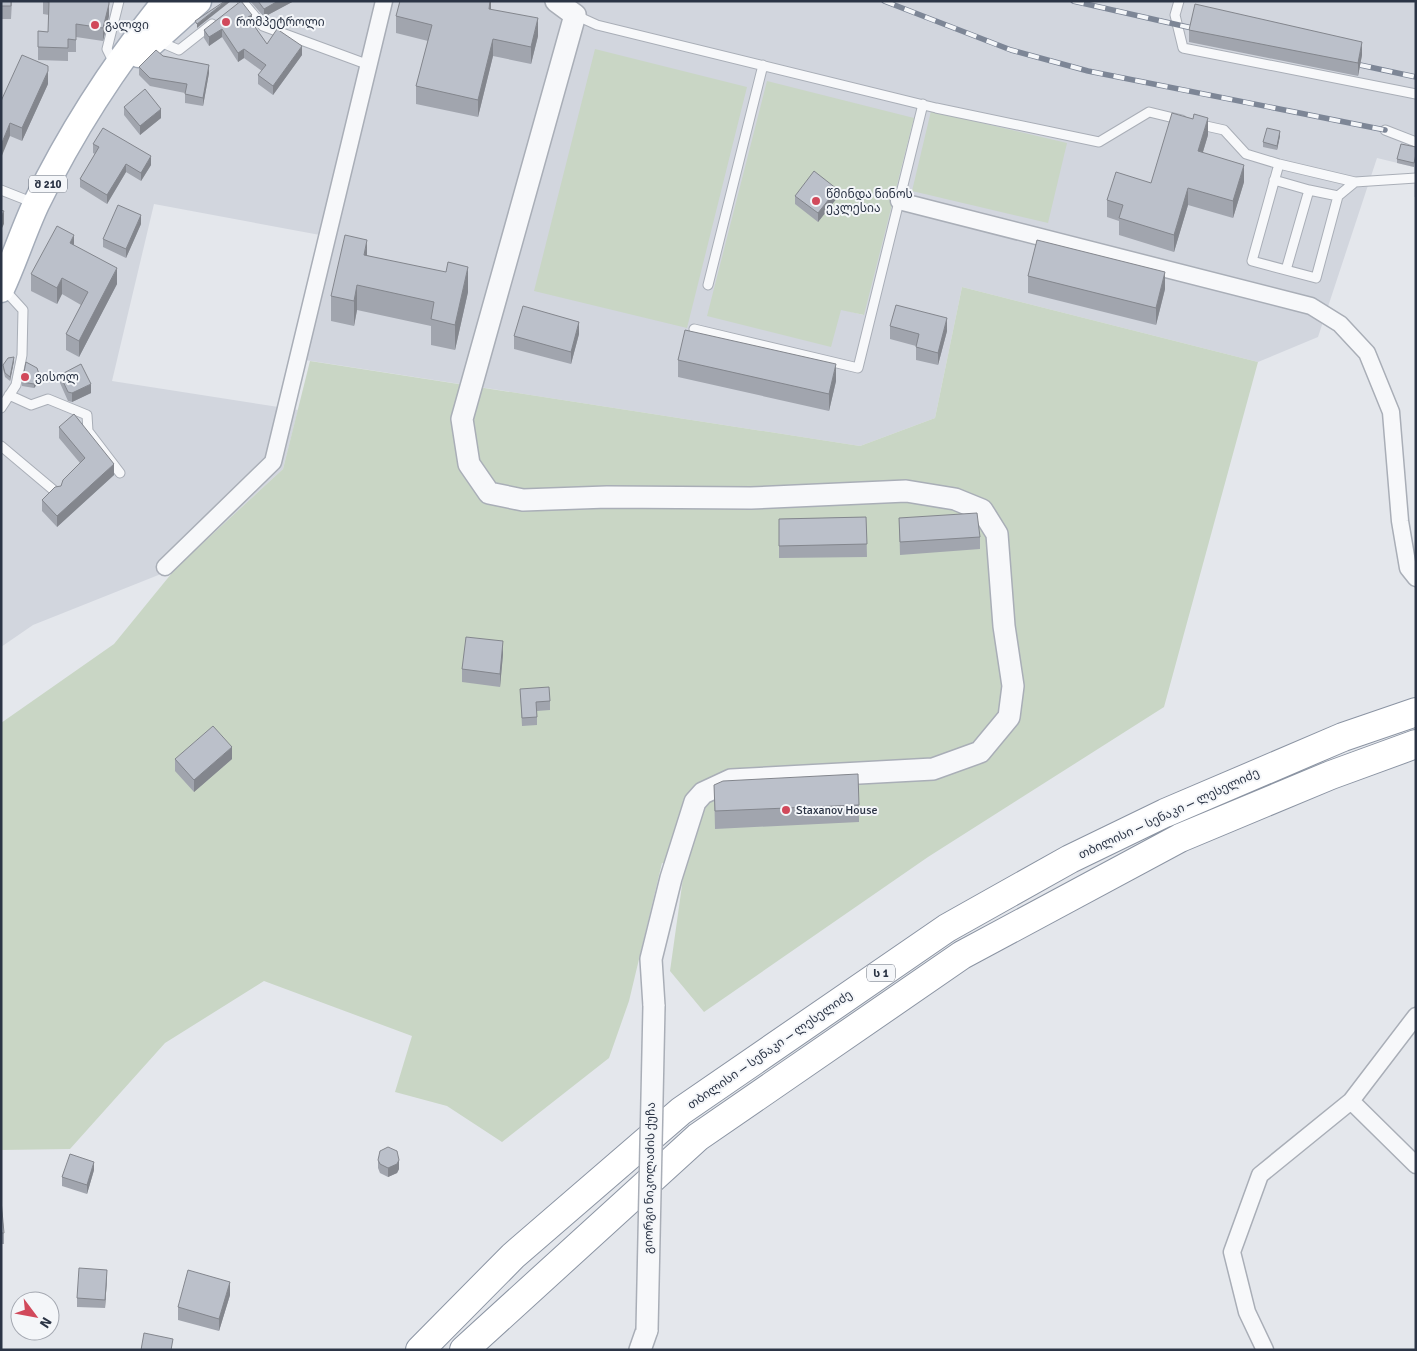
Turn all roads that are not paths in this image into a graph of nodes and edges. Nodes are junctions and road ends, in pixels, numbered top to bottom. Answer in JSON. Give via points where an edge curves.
{"nodes":[{"id":1,"x":119,"y":1,"type":"edge"},
{"id":2,"x":166,"y":1,"type":"edge"},
{"id":3,"x":198,"y":1,"type":"edge"},
{"id":4,"x":242,"y":1,"type":"edge"},
{"id":5,"x":384,"y":1,"type":"edge"},
{"id":6,"x":556,"y":1,"type":"edge"},
{"id":7,"x":1178,"y":1,"type":"edge"},
{"id":8,"x":234,"y":7,"type":"edge"},
{"id":9,"x":575,"y":15,"type":"junction"},
{"id":10,"x":218,"y":19,"type":"edge"},
{"id":11,"x":156,"y":40,"type":"junction"},
{"id":12,"x":369,"y":64,"type":"junction"},
{"id":13,"x":763,"y":65,"type":"junction"},
{"id":14,"x":110,"y":75,"type":"junction"},
{"id":15,"x":1416,"y":94,"type":"edge"},
{"id":16,"x":923,"y":104,"type":"junction"},
{"id":17,"x":1385,"y":130,"type":"dead end"},
{"id":18,"x":1416,"y":142,"type":"edge"},
{"id":19,"x":1279,"y":164,"type":"junction"},
{"id":20,"x":1416,"y":178,"type":"edge"},
{"id":21,"x":1274,"y":180,"type":"junction"},
{"id":22,"x":1355,"y":182,"type":"junction"},
{"id":23,"x":1,"y":190,"type":"edge"},
{"id":24,"x":1309,"y":190,"type":"junction"},
{"id":25,"x":1338,"y":196,"type":"junction"},
{"id":26,"x":899,"y":201,"type":"junction"},
{"id":27,"x":36,"y":204,"type":"junction"},
{"id":28,"x":1286,"y":270,"type":"junction"},
{"id":29,"x":708,"y":285,"type":"dead end"},
{"id":30,"x":2,"y":288,"type":"edge"},
{"id":31,"x":694,"y":329,"type":"dead end"},
{"id":32,"x":10,"y":395,"type":"junction"},
{"id":33,"x":1,"y":408,"type":"edge"},
{"id":34,"x":1,"y":446,"type":"edge"},
{"id":35,"x":120,"y":473,"type":"dead end"},
{"id":36,"x":57,"y":493,"type":"edge"},
{"id":37,"x":165,"y":567,"type":"dead end"},
{"id":38,"x":1416,"y":578,"type":"edge"},
{"id":39,"x":1416,"y":712,"type":"edge"},
{"id":40,"x":1416,"y":744,"type":"edge"},
{"id":41,"x":1416,"y":1016,"type":"edge"},
{"id":42,"x":1351,"y":1101,"type":"junction"},
{"id":43,"x":1416,"y":1165,"type":"edge"},
{"id":44,"x":643,"y":1340,"type":"edge"},
{"id":45,"x":420,"y":1350,"type":"edge"},
{"id":46,"x":464,"y":1350,"type":"edge"},
{"id":47,"x":1265,"y":1350,"type":"edge"}],
"edges":[{"from":1,"to":14,"type":"lane","via":[[107,49]]},
{"from":2,"to":14,"type":"main road","number":"შ 210"},
{"from":3,"to":11,"type":"main road","number":"შ 210"},
{"from":4,"to":8,"type":"lane"},
{"from":4,"to":12,"type":"lane","via":[[262,26]]},
{"from":5,"to":12,"type":"street"},
{"from":6,"to":9,"type":"street"},
{"from":7,"to":15,"type":"lane","via":[[1174,15],[1183,48]]},
{"from":9,"to":13,"type":"lane","via":[[597,25]]},
{"from":9,"to":44,"type":"street","name":"გიორგი ნიკოლაძის ქუჩა","bridge":true,"via":[[462,419],[469,464],[489,493],[523,500],[751,498],[906,491],[955,498],[982,510],[997,534],[1004,626],[1013,686],[1009,717],[996,736],[980,752],[959,762],[932,769],[731,780],[703,792],[695,802],[671,878],[651,959],[654,1006]]},
{"from":10,"to":11,"type":"lane","via":[[179,50]]},
{"from":11,"to":14,"type":"main road","number":"შ 210"},
{"from":12,"to":37,"type":"street","via":[[273,462]]},
{"from":13,"to":16,"type":"lane"},
{"from":13,"to":29,"type":"lane"},
{"from":14,"to":27,"type":"main road","number":"შ 210"},
{"from":16,"to":19,"type":"lane","via":[[1099,142],[1149,112],[1224,130],[1246,154]]},
{"from":16,"to":26,"type":"lane"},
{"from":17,"to":18,"type":"lane"},
{"from":19,"to":21,"type":"lane"},
{"from":19,"to":22,"type":"lane"},
{"from":20,"to":22,"type":"lane"},
{"from":21,"to":24,"type":"lane"},
{"from":21,"to":28,"type":"lane","via":[[1252,260]]},
{"from":22,"to":25,"type":"lane"},
{"from":23,"to":27,"type":"lane"},
{"from":24,"to":25,"type":"lane"},
{"from":24,"to":28,"type":"lane"},
{"from":25,"to":28,"type":"lane","via":[[1316,278]]},
{"from":26,"to":31,"type":"lane","via":[[858,368]]},
{"from":26,"to":38,"type":"street","via":[[1311,306],[1340,324],[1367,353],[1391,412],[1400,521],[1408,568]]},
{"from":27,"to":30,"type":"main road","number":"შ 210"},
{"from":30,"to":32,"type":"lane","via":[[23,310],[22,355],[16,385]]},
{"from":32,"to":33,"type":"lane"},
{"from":32,"to":35,"type":"lane","via":[[31,405],[48,399],[87,415],[88,431]]},
{"from":34,"to":36,"type":"lane"},
{"from":39,"to":45,"type":"highway","name":"თბილისი — სენაკი — ლესელიძე","number":"ს 1","via":[[1343,736],[1165,813],[1070,859],[947,928],[681,1111],[513,1256]]},
{"from":40,"to":46,"type":"highway","number":"ს 1","via":[[1331,775],[1180,838],[962,955],[698,1137]]},
{"from":41,"to":42,"type":"street"},
{"from":42,"to":43,"type":"street"},
{"from":42,"to":47,"type":"street","via":[[1260,1175],[1232,1252],[1247,1312]]}]}
